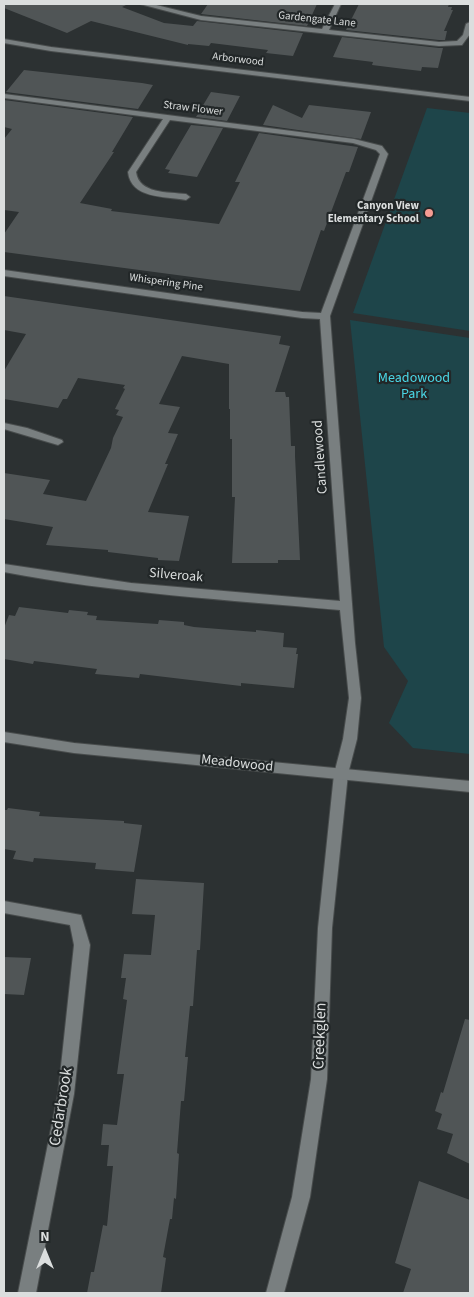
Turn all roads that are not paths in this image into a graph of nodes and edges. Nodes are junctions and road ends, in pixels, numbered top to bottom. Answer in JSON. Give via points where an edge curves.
{"nodes":[{"id":1,"x":144,"y":4,"type":"edge"},
{"id":2,"x":186,"y":4,"type":"edge"},
{"id":3,"x":338,"y":4,"type":"edge"},
{"id":4,"x":177,"y":13,"type":"junction"},
{"id":5,"x":470,"y":24,"type":"edge"},
{"id":6,"x":324,"y":32,"type":"junction"},
{"id":7,"x":4,"y":41,"type":"edge"},
{"id":8,"x":4,"y":96,"type":"edge"},
{"id":9,"x":470,"y":99,"type":"edge"},
{"id":10,"x":168,"y":117,"type":"junction"},
{"id":11,"x":379,"y":148,"type":"joint"},
{"id":12,"x":186,"y":197,"type":"dead end"},
{"id":13,"x":4,"y":273,"type":"edge"},
{"id":14,"x":325,"y":316,"type":"junction"},
{"id":15,"x":4,"y":426,"type":"edge"},
{"id":16,"x":58,"y":442,"type":"dead end"},
{"id":17,"x":4,"y":568,"type":"edge"},
{"id":18,"x":347,"y":606,"type":"junction"},
{"id":19,"x":4,"y":738,"type":"edge"},
{"id":20,"x":341,"y":774,"type":"junction"},
{"id":21,"x":470,"y":787,"type":"edge"},
{"id":22,"x":4,"y":907,"type":"edge"},
{"id":23,"x":27,"y":1293,"type":"edge"},
{"id":24,"x":275,"y":1293,"type":"edge"}],
"edges":[{"from":1,"to":4,"type":"street","name":"Gardengate Lane"},
{"from":2,"to":4,"type":"street"},
{"from":3,"to":6,"type":"street"},
{"from":4,"to":6,"type":"street","name":"Gardengate Lane"},
{"from":5,"to":6,"type":"street","name":"Gardengate Lane","via":[[466,36],[459,43],[439,44]]},
{"from":7,"to":9,"type":"street","name":"Arborwood","via":[[51,50]]},
{"from":8,"to":10,"type":"street","name":"Straw Flower"},
{"from":10,"to":11,"type":"street","name":"Straw Flower","via":[[354,140]]},
{"from":10,"to":12,"type":"street","via":[[132,172],[133,182],[142,190]]},
{"from":11,"to":14,"type":"street","name":"Candlewood","via":[[384,154],[383,161]]},
{"from":13,"to":14,"type":"street","name":"Whispering Pine"},
{"from":14,"to":18,"type":"street","name":"Candlewood"},
{"from":15,"to":16,"type":"street"},
{"from":17,"to":18,"type":"street","name":"Silveroak","via":[[118,586]]},
{"from":18,"to":20,"type":"street","name":"Candlewood","via":[[355,698],[350,739]]},
{"from":19,"to":20,"type":"street","name":"Meadowood","via":[[74,748]]},
{"from":20,"to":21,"type":"street","name":"Meadowood"},
{"from":20,"to":24,"type":"street","name":"Creekglen","via":[[325,928],[319,1079],[301,1197]]},
{"from":22,"to":23,"type":"street","name":"Cedarbrook","via":[[76,920],[82,945],[66,1094]]}]}
